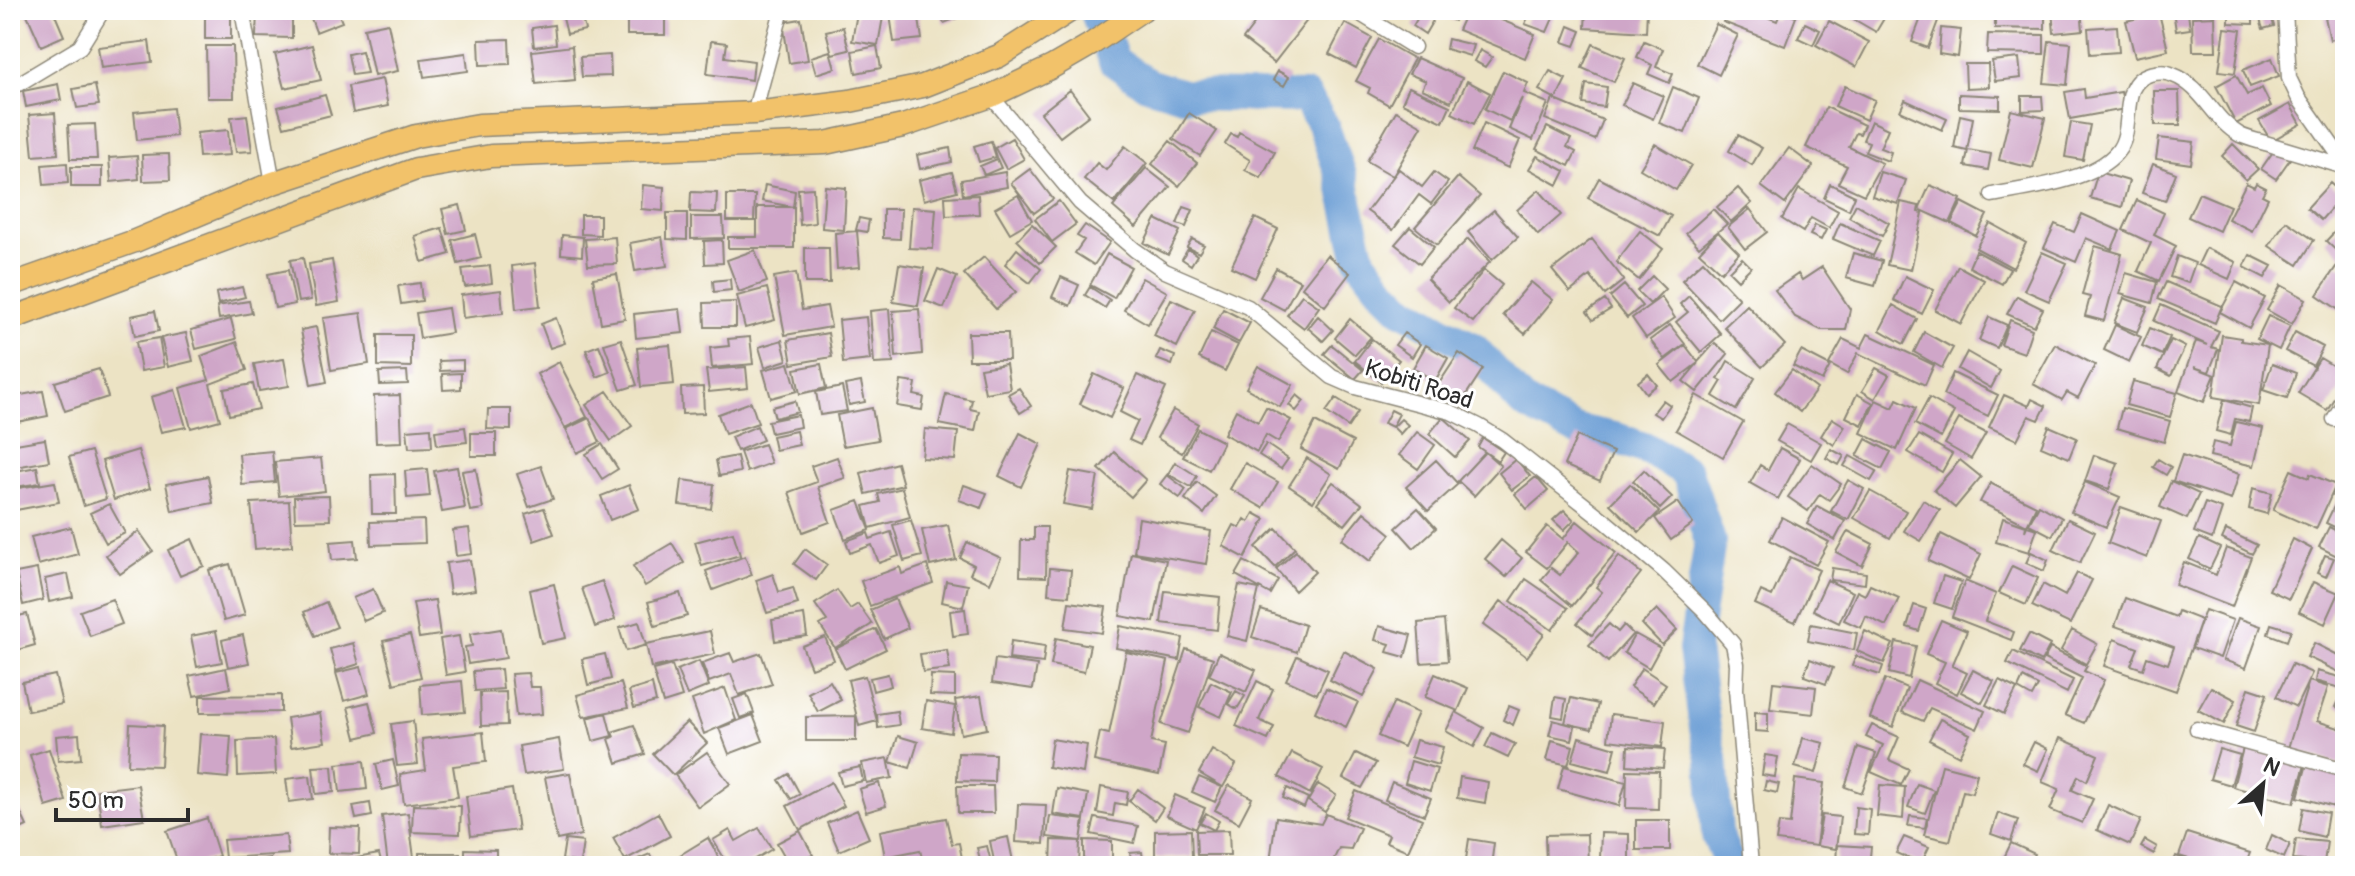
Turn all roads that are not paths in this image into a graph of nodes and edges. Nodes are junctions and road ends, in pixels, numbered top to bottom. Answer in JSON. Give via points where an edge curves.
{"nodes":[{"id":1,"x":103,"y":10,"type":"edge"},
{"id":2,"x":242,"y":10,"type":"edge"},
{"id":3,"x":782,"y":10,"type":"edge"},
{"id":4,"x":1070,"y":10,"type":"edge"},
{"id":5,"x":1142,"y":10,"type":"edge"},
{"id":6,"x":1354,"y":10,"type":"edge"},
{"id":7,"x":2285,"y":10,"type":"edge"},
{"id":8,"x":1414,"y":47,"type":"dead end"},
{"id":9,"x":10,"y":89,"type":"edge"},
{"id":10,"x":991,"y":96,"type":"junction"},
{"id":11,"x":754,"y":113,"type":"junction"},
{"id":12,"x":2345,"y":166,"type":"edge"},
{"id":13,"x":273,"y":183,"type":"junction"},
{"id":14,"x":1992,"y":195,"type":"dead end"},
{"id":15,"x":10,"y":285,"type":"edge"},
{"id":16,"x":10,"y":319,"type":"edge"},
{"id":17,"x":2345,"y":401,"type":"edge"},
{"id":18,"x":2334,"y":419,"type":"dead end"},
{"id":19,"x":2197,"y":729,"type":"dead end"},
{"id":20,"x":2345,"y":770,"type":"edge"},
{"id":21,"x":1751,"y":866,"type":"edge"}],
"edges":[{"from":1,"to":9,"type":"street","via":[[80,47]]},
{"from":2,"to":13,"type":"street"},
{"from":3,"to":11,"type":"street"},
{"from":4,"to":11,"type":"main road","via":[[999,56],[923,86]]},
{"from":5,"to":10,"type":"main road","via":[[1090,45]]},
{"from":6,"to":8,"type":"street"},
{"from":7,"to":12,"type":"street","via":[[2289,78]]},
{"from":10,"to":16,"type":"main road","via":[[903,126],[825,143],[491,156],[416,169]]},
{"from":10,"to":21,"type":"street","name":"Kobiti Road","via":[[1080,203],[1135,250],[1165,271],[1248,307],[1332,377],[1451,412],[1502,440],[1701,607],[1733,644],[1737,664]]},
{"from":11,"to":13,"type":"main road","via":[[479,125],[416,136]]},
{"from":12,"to":14,"type":"street","via":[[2241,135],[2191,85],[2158,71],[2131,86],[2127,133],[2117,152],[2096,168]]},
{"from":13,"to":15,"type":"main road","via":[[135,241]]},
{"from":17,"to":18,"type":"street"},
{"from":19,"to":20,"type":"street"}]}
